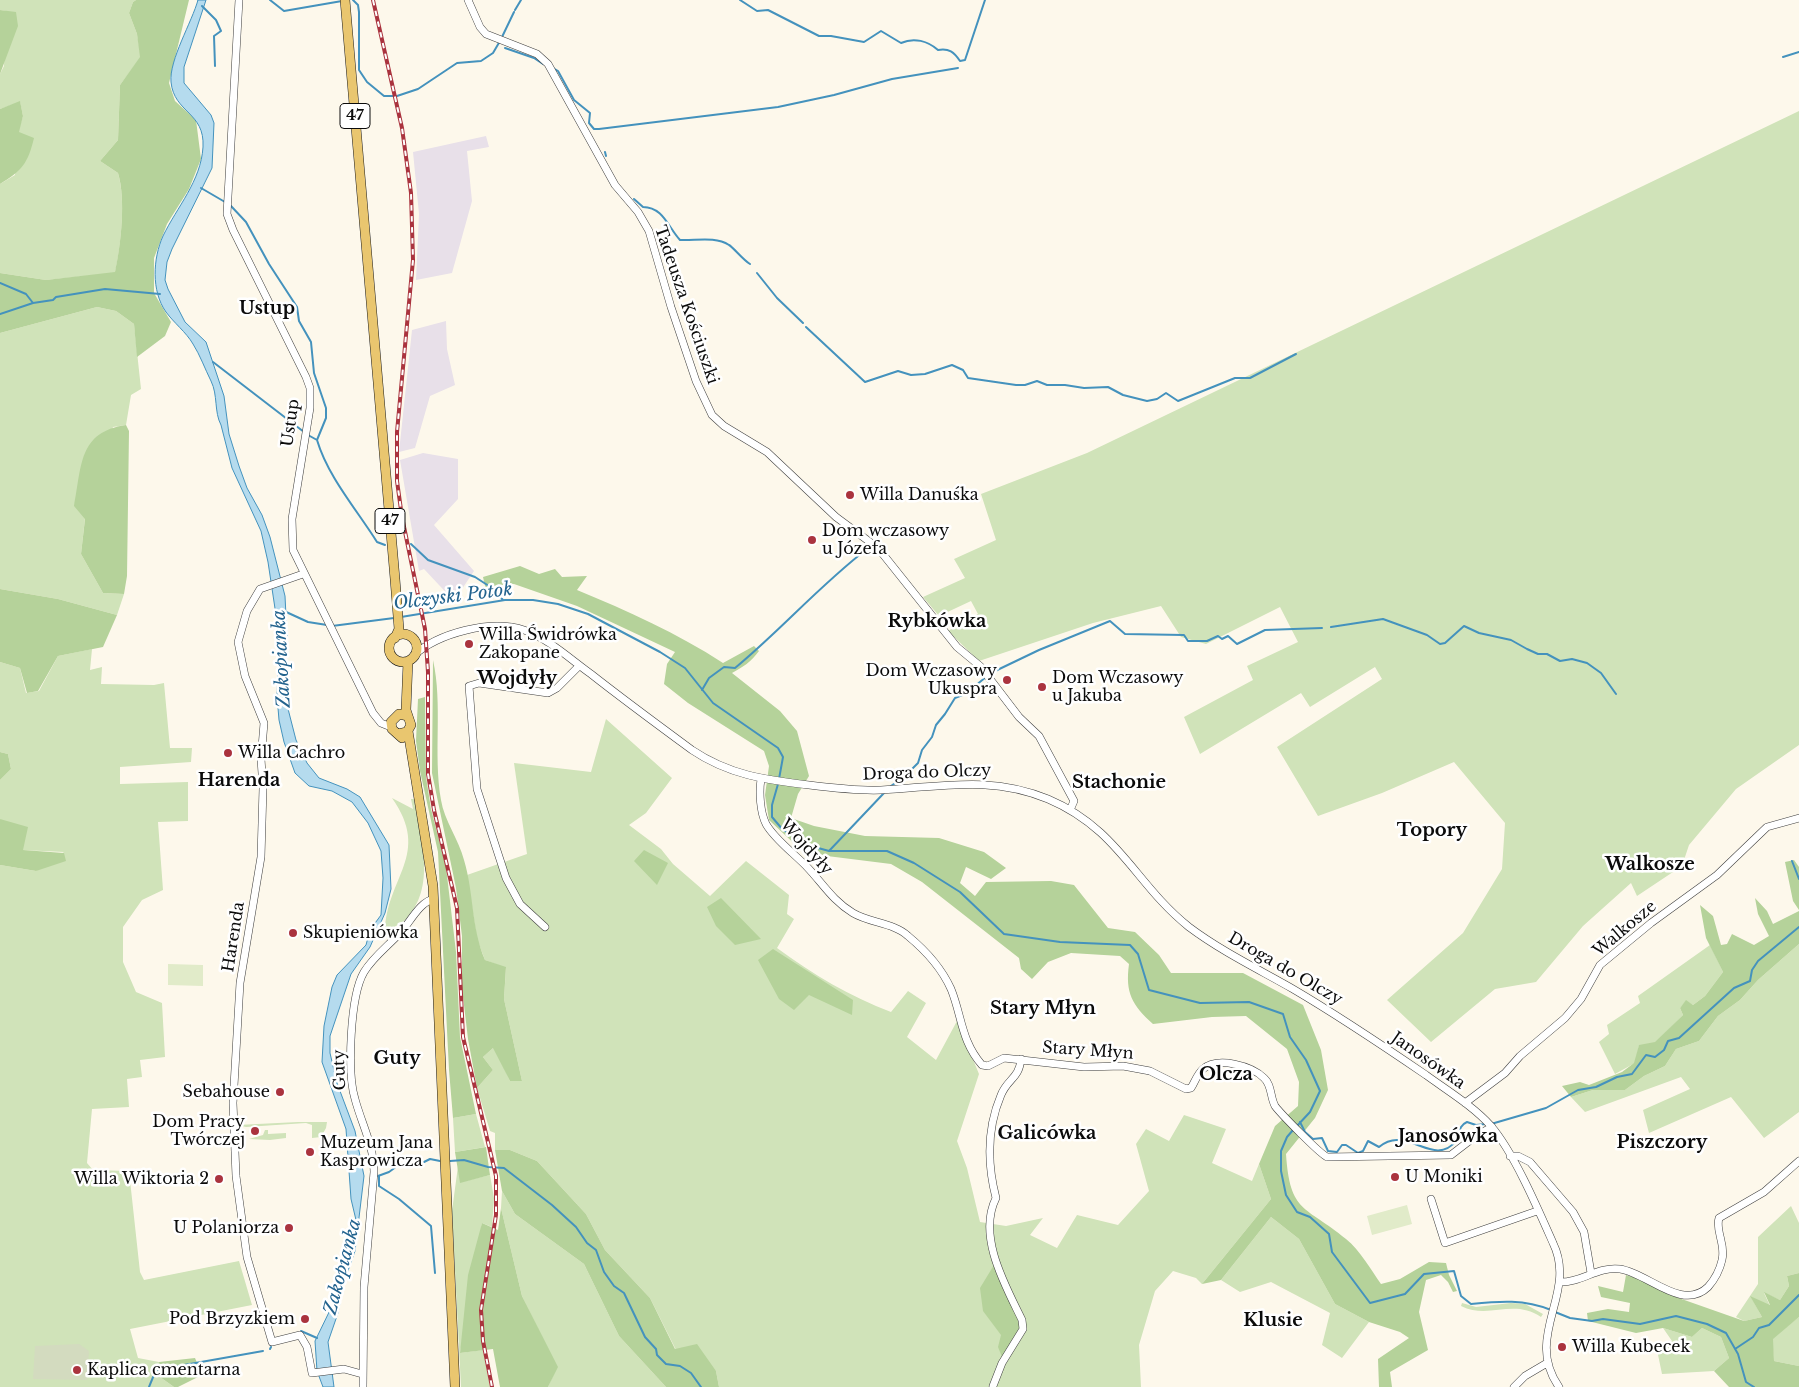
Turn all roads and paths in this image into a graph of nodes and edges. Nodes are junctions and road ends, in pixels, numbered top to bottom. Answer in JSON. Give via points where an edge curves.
{"nodes":[{"id":1,"x":239,"y":0,"type":"edge"},
{"id":2,"x":468,"y":0,"type":"edge"},
{"id":3,"x":345,"y":4,"type":"edge"},
{"id":4,"x":303,"y":574,"type":"junction"},
{"id":5,"x":401,"y":617,"type":"junction"},
{"id":6,"x":409,"y":636,"type":"junction"},
{"id":7,"x":395,"y":638,"type":"junction"},
{"id":8,"x":416,"y":644,"type":"junction"},
{"id":9,"x":427,"y":646,"type":"junction"},
{"id":10,"x":411,"y":659,"type":"junction"},
{"id":11,"x":397,"y":662,"type":"junction"},
{"id":12,"x":579,"y":666,"type":"junction"},
{"id":13,"x":400,"y":716,"type":"junction"},
{"id":14,"x":377,"y":718,"type":"junction"},
{"id":15,"x":391,"y":727,"type":"junction"},
{"id":16,"x":408,"y":731,"type":"junction"},
{"id":17,"x":398,"y":734,"type":"junction"},
{"id":18,"x":410,"y":752,"type":"junction"},
{"id":19,"x":760,"y":779,"type":"junction"},
{"id":20,"x":1070,"y":810,"type":"junction"},
{"id":21,"x":1799,"y":818,"type":"edge"},
{"id":22,"x":434,"y":899,"type":"junction"},
{"id":23,"x":545,"y":927,"type":"dead end"},
{"id":24,"x":938,"y":967,"type":"joint"},
{"id":25,"x":1346,"y":1020,"type":"joint"},
{"id":26,"x":1021,"y":1059,"type":"junction"},
{"id":27,"x":1465,"y":1103,"type":"junction"},
{"id":28,"x":1492,"y":1128,"type":"junction"},
{"id":29,"x":1510,"y":1156,"type":"junction"},
{"id":30,"x":1799,"y":1161,"type":"edge"},
{"id":31,"x":1431,"y":1199,"type":"dead end"},
{"id":32,"x":1537,"y":1210,"type":"junction"},
{"id":33,"x":1591,"y":1273,"type":"junction"},
{"id":34,"x":1560,"y":1282,"type":"junction"},
{"id":35,"x":1548,"y":1363,"type":"junction"},
{"id":36,"x":362,"y":1374,"type":"junction"},
{"id":37,"x":993,"y":1386,"type":"dead end"},
{"id":38,"x":363,"y":1387,"type":"edge"},
{"id":39,"x":455,"y":1387,"type":"edge"},
{"id":40,"x":1514,"y":1387,"type":"edge"},
{"id":41,"x":1559,"y":1387,"type":"edge"}],
"edges":[{"from":1,"to":4,"type":"street","name":"Ustup","via":[[227,214],[310,388],[310,408],[291,535]]},
{"from":2,"to":20,"type":"street","name":"Tadeusza Kościuszki","via":[[486,34],[538,54],[548,64],[615,185],[638,212],[649,231],[696,381],[712,416],[767,452],[836,517],[878,548],[957,647],[980,666],[1018,717],[1033,729],[1049,752],[1074,801]]},
{"from":3,"to":5,"type":"main road","number":"47","via":[[395,579]]},
{"from":4,"to":14,"type":"street","name":"Ustup"},
{"from":4,"to":36,"type":"street","name":"Harenda","via":[[258,590],[238,640],[245,676],[264,725],[261,857],[240,983],[233,1103],[236,1176],[247,1257],[272,1342],[300,1335],[307,1347],[312,1373],[344,1369]]},
{"from":5,"to":6,"type":"main road","number":"47"},
{"from":5,"to":7,"type":"main road","number":"47"},
{"from":6,"to":7,"type":"main road","via":[[402,634]]},
{"from":6,"to":8,"type":"main road","number":"47"},
{"from":7,"to":11,"type":"main road","number":"47","via":[[389,649]]},
{"from":8,"to":9,"type":"street"},
{"from":8,"to":10,"type":"main road","number":"47"},
{"from":9,"to":10,"type":"street"},
{"from":9,"to":12,"type":"street","via":[[475,628],[508,627],[540,637]]},
{"from":10,"to":11,"type":"main road"},
{"from":10,"to":13,"type":"main road","number":"47"},
{"from":11,"to":13,"type":"main road","number":"47","via":[[404,698]]},
{"from":12,"to":19,"type":"street","via":[[706,760],[732,772]]},
{"from":12,"to":23,"type":"street","via":[[548,693],[479,684],[469,686],[477,788],[506,878],[520,904]]},
{"from":13,"to":14,"type":"street"},
{"from":13,"to":15,"type":"main road","number":"47"},
{"from":13,"to":16,"type":"main road","number":"47","via":[[411,725]]},
{"from":14,"to":15,"type":"street"},
{"from":15,"to":17,"type":"main road","number":"47"},
{"from":16,"to":17,"type":"main road"},
{"from":16,"to":18,"type":"main road","number":"47"},
{"from":17,"to":18,"type":"main road","number":"47"},
{"from":18,"to":22,"type":"main road","number":"47"},
{"from":19,"to":20,"type":"street","name":"Droga do Olczy","via":[[863,790],[993,783],[1025,790]]},
{"from":19,"to":24,"type":"street","name":"Wojdyły","via":[[766,824],[832,897],[854,914],[908,935]]},
{"from":20,"to":25,"type":"street","name":"Droga do Olczy","via":[[1115,844],[1166,906],[1194,931]]},
{"from":21,"to":27,"type":"street","name":"Walkosze","via":[[1767,827],[1717,875],[1600,965],[1581,999],[1565,1018]]},
{"from":22,"to":36,"type":"street","name":"Guty","via":[[426,902],[371,962],[363,973],[353,1005],[353,1089],[374,1154],[364,1287]]},
{"from":22,"to":39,"type":"main road","number":"47"},
{"from":24,"to":26,"type":"street","name":"Stary Młyn","via":[[951,990],[965,1039],[982,1065],[988,1066],[1004,1058]]},
{"from":25,"to":27,"type":"street","name":"Janosówka"},
{"from":26,"to":28,"type":"street","name":"Stary Młyn","via":[[1084,1067],[1138,1068],[1186,1089],[1191,1088],[1206,1067],[1220,1064],[1241,1066],[1264,1078],[1276,1108],[1327,1157],[1431,1157],[1455,1153],[1477,1135]]},
{"from":26,"to":37,"type":"street","via":[[1020,1070],[1001,1095],[989,1137],[990,1174],[996,1198],[990,1209],[990,1246],[1023,1329],[1002,1363]]},
{"from":27,"to":28,"type":"street","name":"Janosówka"},
{"from":28,"to":29,"type":"street","name":"Janosówka"},
{"from":29,"to":32,"type":"street","name":"Janosówka"},
{"from":29,"to":33,"type":"street","via":[[1530,1162],[1573,1212],[1584,1232]]},
{"from":30,"to":33,"type":"street","via":[[1764,1192],[1719,1218],[1724,1246],[1721,1264],[1710,1284],[1697,1295],[1678,1294],[1622,1269]]},
{"from":31,"to":32,"type":"street","via":[[1445,1243]]},
{"from":32,"to":34,"type":"street","name":"Janosówka","via":[[1558,1254]]},
{"from":33,"to":34,"type":"street","via":[[1573,1281]]},
{"from":34,"to":35,"type":"street","via":[[1545,1342]]},
{"from":35,"to":40,"type":"street","via":[[1528,1374]]},
{"from":35,"to":41,"type":"street"},
{"from":36,"to":38,"type":"street","name":"Guty"}]}
